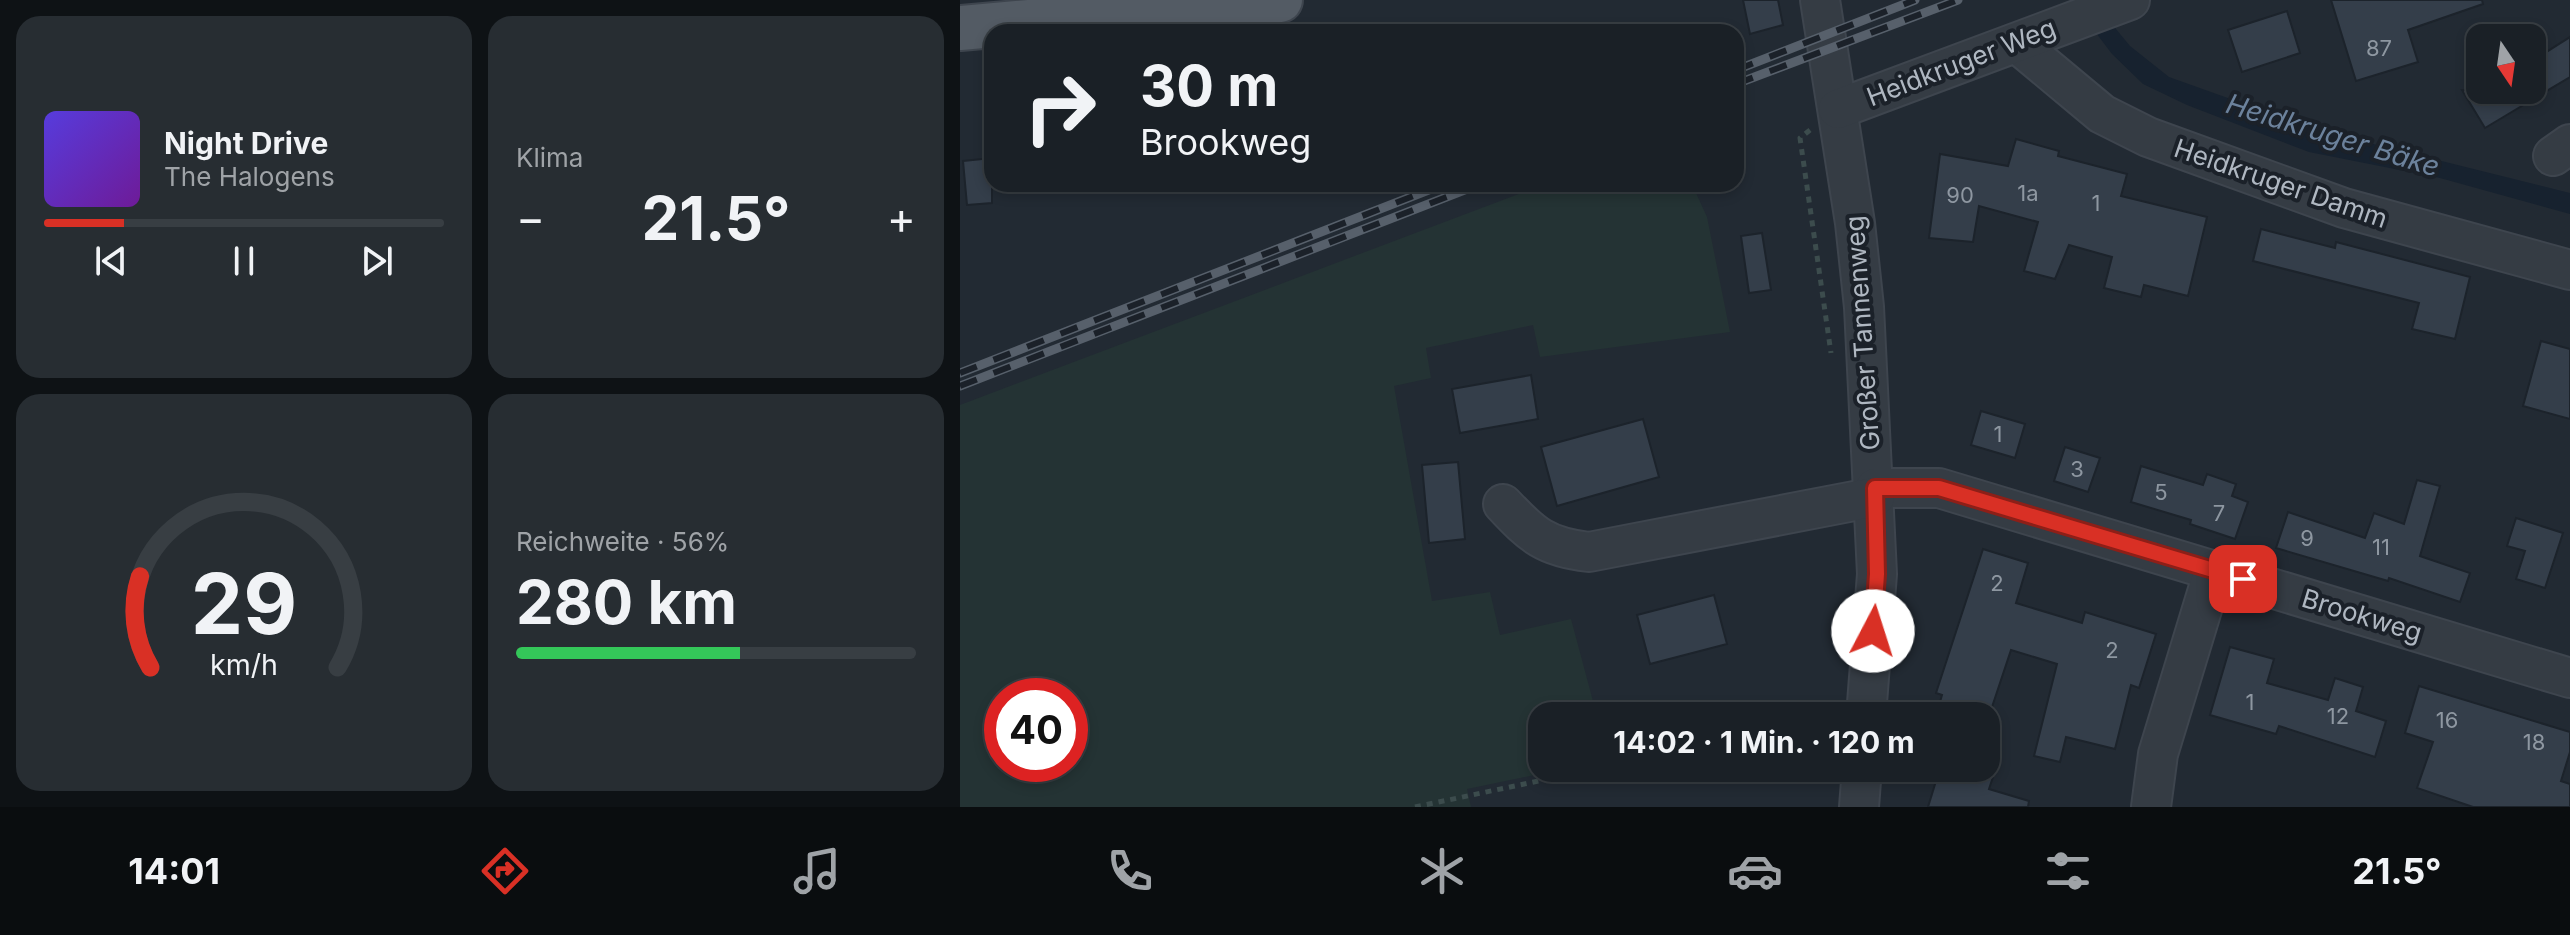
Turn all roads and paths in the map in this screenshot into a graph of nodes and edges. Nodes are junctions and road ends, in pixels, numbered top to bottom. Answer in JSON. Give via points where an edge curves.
{"nodes":[{"id":1,"x":1280,"y":0,"type":"edge"},
{"id":2,"x":1820,"y":0,"type":"edge"},
{"id":3,"x":2125,"y":2,"type":"edge"},
{"id":4,"x":1006,"y":24,"type":"edge"},
{"id":5,"x":984,"y":26,"type":"edge"},
{"id":6,"x":960,"y":28,"type":"edge"},
{"id":7,"x":2031,"y":37,"type":"junction"},
{"id":8,"x":1838,"y":109,"type":"junction"},
{"id":9,"x":2570,"y":270,"type":"edge"},
{"id":10,"x":1875,"y":493,"type":"junction"},
{"id":11,"x":1503,"y":504,"type":"dead end"},
{"id":12,"x":2214,"y":570,"type":"junction"},
{"id":13,"x":2570,"y":678,"type":"edge"},
{"id":14,"x":1867,"y":702,"type":"edge"},
{"id":15,"x":1534,"y":782,"type":"edge"},
{"id":16,"x":1861,"y":782,"type":"edge"},
{"id":17,"x":1415,"y":807,"type":"edge"},
{"id":18,"x":1859,"y":807,"type":"edge"},
{"id":19,"x":2151,"y":807,"type":"edge"}],
"edges":[{"from":1,"to":4,"type":"main road"},
{"from":2,"to":8,"type":"street","name":"Großer Tannenweg"},
{"from":3,"to":7,"type":"street","name":"Heidkruger Weg"},
{"from":5,"to":6,"type":"main road"},
{"from":7,"to":8,"type":"street","name":"Heidkruger Weg"},
{"from":7,"to":9,"type":"street","name":"Heidkruger Damm","via":[[2102,114],[2148,137],[2344,208]]},
{"from":8,"to":10,"type":"street","name":"Großer Tannenweg","via":[[1864,307]]},
{"from":10,"to":11,"type":"street","name":"Brookweg","via":[[1589,552],[1561,549],[1533,536]]},
{"from":10,"to":12,"type":"street","name":"Brookweg","via":[[1939,488]]},
{"from":10,"to":14,"type":"street","name":"Großer Tannenweg","via":[[1877,574]]},
{"from":12,"to":13,"type":"street","name":"Brookweg"},
{"from":12,"to":19,"type":"street","via":[[2158,754]]},
{"from":15,"to":17,"type":"path"},
{"from":16,"to":18,"type":"street"}]}
